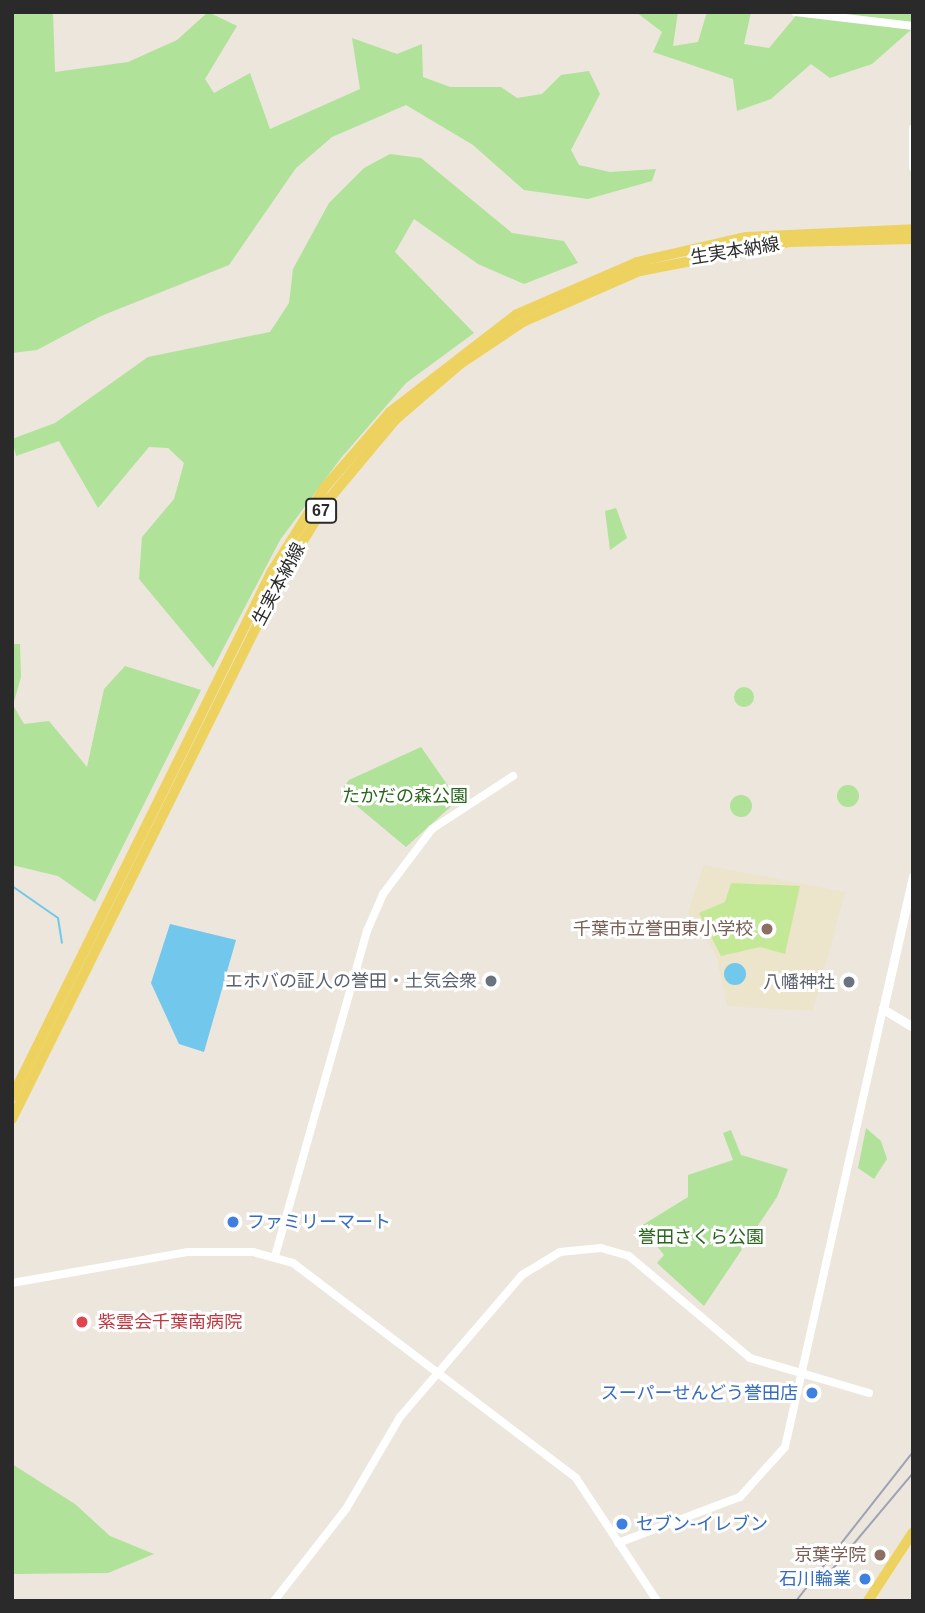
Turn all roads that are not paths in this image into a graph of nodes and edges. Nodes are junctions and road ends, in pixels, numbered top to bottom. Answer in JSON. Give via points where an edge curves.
{"nodes":[{"id":1,"x":795,"y":12,"type":"edge"},
{"id":2,"x":913,"y":26,"type":"edge"},
{"id":3,"x":913,"y":128,"type":"edge"},
{"id":4,"x":913,"y":167,"type":"edge"},
{"id":5,"x":913,"y":229,"type":"edge"},
{"id":6,"x":913,"y":239,"type":"edge"},
{"id":7,"x":513,"y":776,"type":"dead end"},
{"id":8,"x":913,"y":876,"type":"edge"},
{"id":9,"x":883,"y":1009,"type":"junction"},
{"id":10,"x":913,"y":1027,"type":"edge"},
{"id":11,"x":12,"y":1097,"type":"edge"},
{"id":12,"x":12,"y":1119,"type":"edge"},
{"id":13,"x":275,"y":1256,"type":"junction"},
{"id":14,"x":12,"y":1283,"type":"edge"},
{"id":15,"x":439,"y":1371,"type":"junction"},
{"id":16,"x":801,"y":1377,"type":"junction"},
{"id":17,"x":869,"y":1393,"type":"dead end"},
{"id":18,"x":913,"y":1532,"type":"edge"},
{"id":19,"x":618,"y":1544,"type":"junction"},
{"id":20,"x":274,"y":1601,"type":"edge"},
{"id":21,"x":657,"y":1601,"type":"edge"},
{"id":22,"x":868,"y":1601,"type":"edge"}],
"edges":[{"from":1,"to":2,"type":"street"},
{"from":3,"to":4,"type":"main road"},
{"from":5,"to":11,"type":"main road","name":"生実本納線","number":"67","via":[[757,236],[637,262],[517,314],[390,412],[325,487],[272,571]]},
{"from":6,"to":12,"type":"main road","name":"生実本納線","number":"67","via":[[789,242],[640,271],[506,333],[395,420],[337,489],[283,573]]},
{"from":7,"to":13,"type":"street","via":[[432,829],[383,894],[367,931]]},
{"from":8,"to":9,"type":"main road"},
{"from":9,"to":10,"type":"main road"},
{"from":9,"to":16,"type":"street"},
{"from":13,"to":14,"type":"street","via":[[188,1252]]},
{"from":13,"to":15,"type":"street","via":[[304,1269]]},
{"from":15,"to":16,"type":"street","via":[[534,1266],[573,1248],[601,1248],[645,1267],[750,1358]]},
{"from":15,"to":19,"type":"street","via":[[576,1478],[599,1504]]},
{"from":15,"to":20,"type":"street","via":[[385,1437],[346,1509]]},
{"from":16,"to":17,"type":"street"},
{"from":16,"to":19,"type":"street","via":[[785,1447],[759,1482],[728,1504]]},
{"from":18,"to":22,"type":"main road"},
{"from":19,"to":21,"type":"street"}]}
